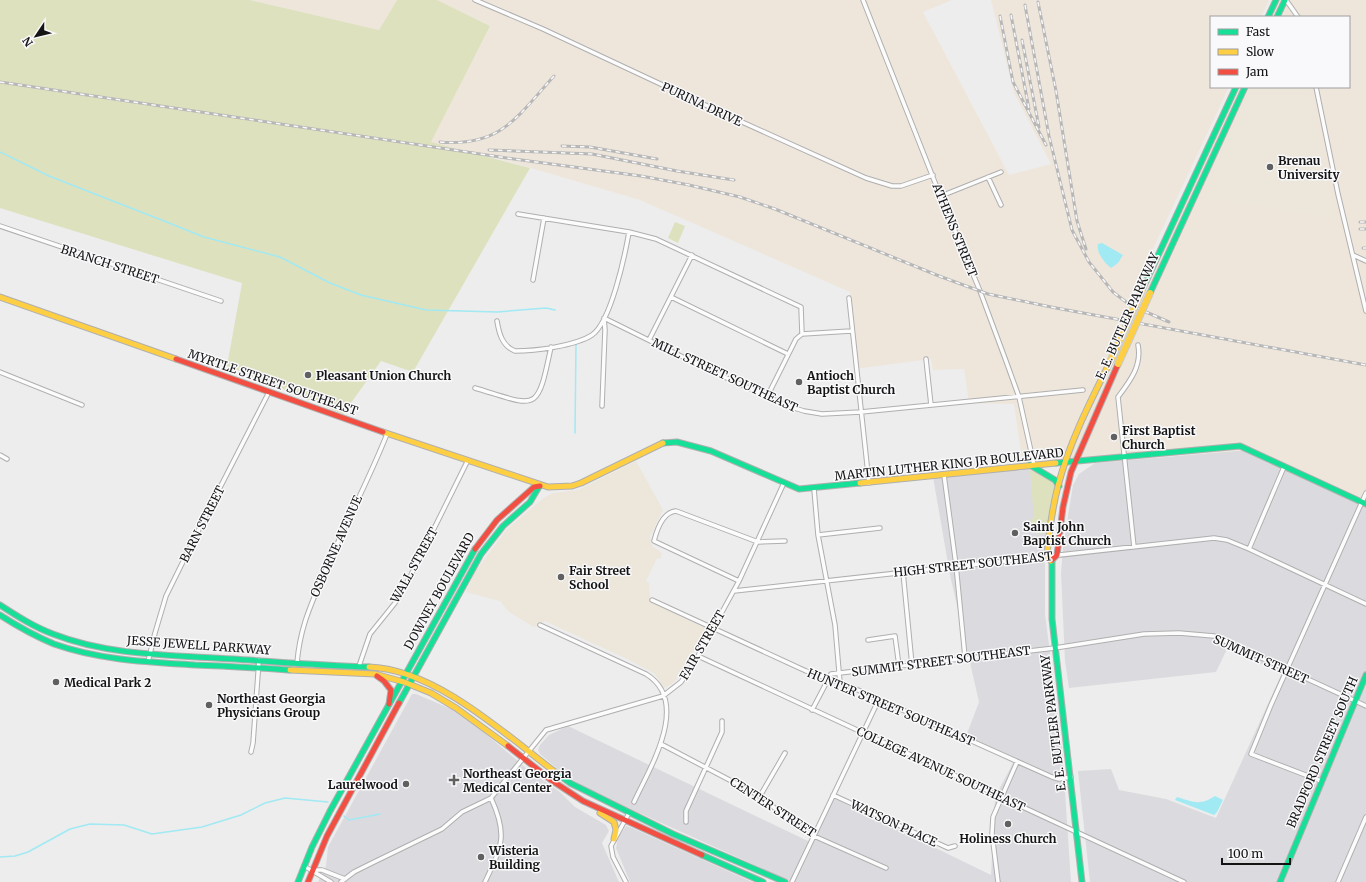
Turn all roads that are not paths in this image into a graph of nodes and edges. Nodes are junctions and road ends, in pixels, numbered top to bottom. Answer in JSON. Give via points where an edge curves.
{"nodes":[{"id":1,"x":475,"y":0,"type":"edge"},
{"id":2,"x":863,"y":0,"type":"edge"},
{"id":3,"x":1276,"y":0,"type":"edge"},
{"id":4,"x":1286,"y":0,"type":"edge"},
{"id":5,"x":1268,"y":16,"type":"edge"},
{"id":6,"x":1278,"y":16,"type":"edge"},
{"id":7,"x":1297,"y":16,"type":"edge"},
{"id":8,"x":1236,"y":88,"type":"edge"},
{"id":9,"x":1245,"y":88,"type":"edge"},
{"id":10,"x":1316,"y":88,"type":"edge"},
{"id":11,"x":1001,"y":172,"type":"dead end"},
{"id":12,"x":933,"y":175,"type":"junction"},
{"id":13,"x":988,"y":177,"type":"junction"},
{"id":14,"x":941,"y":196,"type":"junction"},
{"id":15,"x":1001,"y":205,"type":"dead end"},
{"id":16,"x":518,"y":214,"type":"dead end"},
{"id":17,"x":544,"y":218,"type":"junction"},
{"id":18,"x":0,"y":226,"type":"edge"},
{"id":19,"x":629,"y":232,"type":"junction"},
{"id":20,"x":692,"y":255,"type":"junction"},
{"id":21,"x":1353,"y":255,"type":"junction"},
{"id":22,"x":1366,"y":262,"type":"edge"},
{"id":23,"x":533,"y":280,"type":"dead end"},
{"id":24,"x":0,"y":297,"type":"edge"},
{"id":25,"x":671,"y":297,"type":"junction"},
{"id":26,"x":849,"y":298,"type":"dead end"},
{"id":27,"x":221,"y":301,"type":"dead end"},
{"id":28,"x":1366,"y":311,"type":"edge"},
{"id":29,"x":604,"y":318,"type":"junction"},
{"id":30,"x":497,"y":321,"type":"dead end"},
{"id":31,"x":851,"y":331,"type":"junction"},
{"id":32,"x":802,"y":334,"type":"junction"},
{"id":33,"x":649,"y":340,"type":"junction"},
{"id":34,"x":1138,"y":345,"type":"dead end"},
{"id":35,"x":551,"y":347,"type":"junction"},
{"id":36,"x":788,"y":354,"type":"junction"},
{"id":37,"x":926,"y":359,"type":"dead end"},
{"id":38,"x":0,"y":372,"type":"edge"},
{"id":39,"x":475,"y":388,"type":"dead end"},
{"id":40,"x":1083,"y":390,"type":"dead end"},
{"id":41,"x":269,"y":392,"type":"junction"},
{"id":42,"x":767,"y":397,"type":"junction"},
{"id":43,"x":1019,"y":397,"type":"junction"},
{"id":44,"x":82,"y":405,"type":"dead end"},
{"id":45,"x":931,"y":405,"type":"junction"},
{"id":46,"x":602,"y":406,"type":"dead end"},
{"id":47,"x":861,"y":412,"type":"junction"},
{"id":48,"x":387,"y":434,"type":"junction"},
{"id":49,"x":0,"y":455,"type":"edge"},
{"id":50,"x":1124,"y":456,"type":"junction"},
{"id":51,"x":7,"y":459,"type":"dead end"},
{"id":52,"x":467,"y":462,"type":"junction"},
{"id":53,"x":1076,"y":462,"type":"junction"},
{"id":54,"x":1064,"y":463,"type":"junction"},
{"id":55,"x":1032,"y":465,"type":"junction"},
{"id":56,"x":1284,"y":466,"type":"junction"},
{"id":57,"x":944,"y":475,"type":"junction"},
{"id":58,"x":869,"y":483,"type":"junction"},
{"id":59,"x":540,"y":485,"type":"junction"},
{"id":60,"x":783,"y":485,"type":"junction"},
{"id":61,"x":1058,"y":486,"type":"junction"},
{"id":62,"x":814,"y":489,"type":"junction"},
{"id":63,"x":1366,"y":493,"type":"edge"},
{"id":64,"x":1364,"y":503,"type":"edge"},
{"id":65,"x":880,"y":528,"type":"dead end"},
{"id":66,"x":818,"y":536,"type":"junction"},
{"id":67,"x":785,"y":541,"type":"dead end"},
{"id":68,"x":758,"y":542,"type":"junction"},
{"id":69,"x":1134,"y":547,"type":"junction"},
{"id":70,"x":1249,"y":549,"type":"junction"},
{"id":71,"x":1056,"y":555,"type":"junction"},
{"id":72,"x":1049,"y":559,"type":"junction"},
{"id":73,"x":956,"y":565,"type":"junction"},
{"id":74,"x":903,"y":572,"type":"junction"},
{"id":75,"x":827,"y":580,"type":"junction"},
{"id":76,"x":739,"y":581,"type":"junction"},
{"id":77,"x":1324,"y":585,"type":"junction"},
{"id":78,"x":734,"y":591,"type":"junction"},
{"id":79,"x":652,"y":600,"type":"dead end"},
{"id":80,"x":1366,"y":604,"type":"edge"},
{"id":81,"x":0,"y":605,"type":"edge"},
{"id":82,"x":0,"y":616,"type":"edge"},
{"id":83,"x":540,"y":625,"type":"dead end"},
{"id":84,"x":713,"y":627,"type":"junction"},
{"id":85,"x":868,"y":640,"type":"dead end"},
{"id":86,"x":1055,"y":648,"type":"junction"},
{"id":87,"x":150,"y":654,"type":"junction"},
{"id":88,"x":698,"y":656,"type":"junction"},
{"id":89,"x":965,"y":657,"type":"junction"},
{"id":90,"x":259,"y":660,"type":"junction"},
{"id":91,"x":148,"y":662,"type":"junction"},
{"id":92,"x":297,"y":663,"type":"junction"},
{"id":93,"x":912,"y":664,"type":"junction"},
{"id":94,"x":359,"y":666,"type":"junction"},
{"id":95,"x":899,"y":666,"type":"junction"},
{"id":96,"x":258,"y":668,"type":"junction"},
{"id":97,"x":1287,"y":670,"type":"junction"},
{"id":98,"x":839,"y":672,"type":"junction"},
{"id":99,"x":406,"y":673,"type":"junction"},
{"id":100,"x":375,"y":674,"type":"junction"},
{"id":101,"x":1366,"y":675,"type":"edge"},
{"id":102,"x":415,"y":677,"type":"junction"},
{"id":103,"x":828,"y":677,"type":"junction"},
{"id":104,"x":402,"y":682,"type":"junction"},
{"id":105,"x":840,"y":682,"type":"junction"},
{"id":106,"x":410,"y":685,"type":"junction"},
{"id":107,"x":663,"y":696,"type":"junction"},
{"id":108,"x":878,"y":699,"type":"junction"},
{"id":109,"x":1355,"y":701,"type":"junction"},
{"id":110,"x":388,"y":704,"type":"junction"},
{"id":111,"x":1366,"y":706,"type":"edge"},
{"id":112,"x":812,"y":710,"type":"junction"},
{"id":113,"x":722,"y":722,"type":"dead end"},
{"id":114,"x":862,"y":734,"type":"junction"},
{"id":115,"x":661,"y":744,"type":"junction"},
{"id":116,"x":528,"y":751,"type":"junction"},
{"id":117,"x":251,"y":752,"type":"dead end"},
{"id":118,"x":785,"y":754,"type":"dead end"},
{"id":119,"x":523,"y":758,"type":"junction"},
{"id":120,"x":1017,"y":762,"type":"junction"},
{"id":121,"x":707,"y":767,"type":"junction"},
{"id":122,"x":1071,"y":777,"type":"junction"},
{"id":123,"x":1321,"y":782,"type":"junction"},
{"id":124,"x":760,"y":796,"type":"junction"},
{"id":125,"x":833,"y":796,"type":"junction"},
{"id":126,"x":577,"y":797,"type":"junction"},
{"id":127,"x":491,"y":798,"type":"junction"},
{"id":128,"x":1000,"y":798,"type":"junction"},
{"id":129,"x":634,"y":802,"type":"dead end"},
{"id":130,"x":628,"y":813,"type":"junction"},
{"id":131,"x":1366,"y":817,"type":"edge"},
{"id":132,"x":624,"y":821,"type":"junction"},
{"id":133,"x":686,"y":822,"type":"dead end"},
{"id":134,"x":1076,"y":832,"type":"junction"},
{"id":135,"x":814,"y":836,"type":"junction"},
{"id":136,"x":614,"y":838,"type":"junction"},
{"id":137,"x":955,"y":846,"type":"dead end"},
{"id":138,"x":304,"y":866,"type":"junction"},
{"id":139,"x":886,"y":868,"type":"dead end"},
{"id":140,"x":312,"y":870,"type":"junction"},
{"id":141,"x":343,"y":881,"type":"edge"},
{"id":142,"x":298,"y":882,"type":"edge"},
{"id":143,"x":308,"y":882,"type":"edge"},
{"id":144,"x":331,"y":882,"type":"edge"},
{"id":145,"x":485,"y":882,"type":"edge"},
{"id":146,"x":626,"y":882,"type":"edge"},
{"id":147,"x":763,"y":882,"type":"edge"},
{"id":148,"x":785,"y":882,"type":"edge"},
{"id":149,"x":792,"y":882,"type":"edge"},
{"id":150,"x":998,"y":882,"type":"edge"},
{"id":151,"x":1082,"y":882,"type":"edge"},
{"id":152,"x":1184,"y":882,"type":"edge"},
{"id":153,"x":1280,"y":882,"type":"edge"},
{"id":154,"x":1338,"y":882,"type":"edge"}],
"edges":[{"from":1,"to":12,"type":"street","name":"PURINA DRIVE","via":[[866,178],[892,186],[902,186]]},
{"from":2,"to":12,"type":"street","name":"ATHENS STREET"},
{"from":3,"to":5,"type":"main road"},
{"from":4,"to":6,"type":"main road"},
{"from":4,"to":7,"type":"street"},
{"from":8,"to":54,"type":"main road","name":"E. E. BUTLER PARKWAY","bridge":true},
{"from":9,"to":53,"type":"main road","name":"E. E. BUTLER PARKWAY","bridge":true,"via":[[1088,429]]},
{"from":10,"to":21,"type":"street"},
{"from":11,"to":13,"type":"street"},
{"from":12,"to":14,"type":"street","name":"ATHENS STREET"},
{"from":13,"to":14,"type":"street"},
{"from":13,"to":15,"type":"street"},
{"from":14,"to":43,"type":"street","name":"ATHENS STREET"},
{"from":16,"to":17,"type":"street"},
{"from":17,"to":19,"type":"street"},
{"from":17,"to":23,"type":"street"},
{"from":18,"to":27,"type":"street","name":"BRANCH STREET"},
{"from":19,"to":20,"type":"street","via":[[656,239]]},
{"from":19,"to":29,"type":"street","via":[[619,277]]},
{"from":20,"to":25,"type":"street"},
{"from":20,"to":32,"type":"street","via":[[801,307]]},
{"from":21,"to":22,"type":"street"},
{"from":21,"to":28,"type":"street"},
{"from":24,"to":41,"type":"main road","name":"MYRTLE STREET SOUTHEAST"},
{"from":25,"to":33,"type":"street"},
{"from":25,"to":36,"type":"street"},
{"from":26,"to":31,"type":"street"},
{"from":29,"to":33,"type":"street","name":"MILL STREET SOUTHEAST"},
{"from":29,"to":35,"type":"street","via":[[592,334],[568,345]]},
{"from":29,"to":46,"type":"street"},
{"from":30,"to":35,"type":"street","via":[[500,336],[511,350]]},
{"from":31,"to":32,"type":"street"},
{"from":31,"to":47,"type":"street"},
{"from":32,"to":36,"type":"street","via":[[796,339]]},
{"from":33,"to":42,"type":"street","name":"MILL STREET SOUTHEAST"},
{"from":34,"to":50,"type":"street","via":[[1140,356],[1134,376],[1118,397]]},
{"from":35,"to":39,"type":"street","via":[[543,384],[533,401],[522,402]]},
{"from":36,"to":42,"type":"street"},
{"from":37,"to":45,"type":"street"},
{"from":38,"to":44,"type":"street"},
{"from":40,"to":43,"type":"street","name":"MILL STREET SOUTHEAST"},
{"from":41,"to":48,"type":"main road","name":"MYRTLE STREET SOUTHEAST"},
{"from":41,"to":87,"type":"street","name":"BARN STREET","via":[[166,596]]},
{"from":42,"to":47,"type":"street","name":"MILL STREET SOUTHEAST","via":[[804,411],[822,414]]},
{"from":43,"to":45,"type":"street","name":"MILL STREET SOUTHEAST"},
{"from":43,"to":55,"type":"street","name":"ATHENS STREET"},
{"from":45,"to":47,"type":"street","name":"MILL STREET SOUTHEAST"},
{"from":47,"to":58,"type":"street"},
{"from":48,"to":52,"type":"main road","name":"MYRTLE STREET SOUTHEAST"},
{"from":48,"to":92,"type":"street","name":"OSBORNE AVENUE","via":[[304,619]]},
{"from":49,"to":51,"type":"street"},
{"from":50,"to":53,"type":"main road","name":"MARTIN LUTHER KING JR BOULEVARD"},
{"from":50,"to":56,"type":"main road","name":"MARTIN LUTHER KING JR BOULEVARD","via":[[1240,446]]},
{"from":50,"to":69,"type":"street"},
{"from":52,"to":59,"type":"main road","name":"MYRTLE STREET SOUTHEAST"},
{"from":52,"to":94,"type":"street","name":"WALL STREET","via":[[411,575],[395,603],[370,634]]},
{"from":53,"to":54,"type":"main road","name":"MARTIN LUTHER KING JR BOULEVARD"},
{"from":53,"to":71,"type":"main road","name":"E. E. BUTLER PARKWAY","via":[[1063,505]]},
{"from":54,"to":55,"type":"main road","name":"MARTIN LUTHER KING JR BOULEVARD"},
{"from":54,"to":61,"type":"main road","name":"E. E. BUTLER PARKWAY"},
{"from":55,"to":57,"type":"main road","name":"MARTIN LUTHER KING JR BOULEVARD"},
{"from":55,"to":61,"type":"main road"},
{"from":56,"to":64,"type":"main road","name":"MARTIN LUTHER KING JR BOULEVARD"},
{"from":56,"to":70,"type":"street"},
{"from":57,"to":58,"type":"main road","name":"MARTIN LUTHER KING JR BOULEVARD"},
{"from":57,"to":73,"type":"street"},
{"from":58,"to":62,"type":"main road","name":"MARTIN LUTHER KING JR BOULEVARD"},
{"from":59,"to":60,"type":"main road","name":"MARTIN LUTHER KING JR BOULEVARD","via":[[576,485],[653,446],[676,441],[700,446]]},
{"from":59,"to":99,"type":"main road","name":"DOWNEY BOULEVARD","via":[[503,512],[484,534]]},
{"from":59,"to":102,"type":"main road","name":"DOWNEY BOULEVARD","via":[[537,496],[504,526],[482,552]]},
{"from":60,"to":62,"type":"main road","name":"MARTIN LUTHER KING JR BOULEVARD"},
{"from":60,"to":68,"type":"street","name":"FAIR STREET"},
{"from":61,"to":72,"type":"main road","name":"E. E. BUTLER PARKWAY"},
{"from":62,"to":66,"type":"street"},
{"from":63,"to":64,"type":"street"},
{"from":64,"to":77,"type":"street"},
{"from":65,"to":66,"type":"street"},
{"from":66,"to":75,"type":"street"},
{"from":67,"to":68,"type":"street"},
{"from":68,"to":76,"type":"street","name":"FAIR STREET"},
{"from":68,"to":76,"type":"street","via":[[676,511],[666,515],[655,536],[654,541],[658,544]]},
{"from":69,"to":70,"type":"street","name":"HIGH STREET SOUTHEAST","via":[[1214,538]]},
{"from":69,"to":71,"type":"street","name":"HIGH STREET SOUTHEAST"},
{"from":70,"to":77,"type":"street","name":"HIGH STREET SOUTHEAST"},
{"from":71,"to":72,"type":"main road"},
{"from":72,"to":73,"type":"street","name":"HIGH STREET SOUTHEAST"},
{"from":72,"to":86,"type":"main road","name":"E. E. BUTLER PARKWAY"},
{"from":73,"to":74,"type":"street","name":"HIGH STREET SOUTHEAST"},
{"from":73,"to":89,"type":"street"},
{"from":74,"to":75,"type":"street","name":"HIGH STREET SOUTHEAST"},
{"from":74,"to":93,"type":"street"},
{"from":75,"to":78,"type":"street","name":"HIGH STREET SOUTHEAST"},
{"from":75,"to":98,"type":"street","via":[[835,625]]},
{"from":76,"to":78,"type":"street","name":"FAIR STREET"},
{"from":77,"to":80,"type":"street","name":"HIGH STREET SOUTHEAST"},
{"from":77,"to":97,"type":"street"},
{"from":78,"to":84,"type":"street","name":"FAIR STREET"},
{"from":79,"to":84,"type":"street","name":"HUNTER STREET SOUTHEAST"},
{"from":81,"to":87,"type":"main road","name":"JESSE JEWELL PARKWAY","via":[[31,625],[78,643],[136,654]]},
{"from":82,"to":91,"type":"main road","name":"JESSE JEWELL PARKWAY","via":[[25,632],[96,657]]},
{"from":83,"to":107,"type":"street","via":[[646,674],[654,680]]},
{"from":84,"to":88,"type":"street","name":"FAIR STREET"},
{"from":84,"to":103,"type":"street","name":"HUNTER STREET SOUTHEAST","via":[[806,670]]},
{"from":85,"to":95,"type":"street","via":[[896,636]]},
{"from":86,"to":89,"type":"street","name":"SUMMIT STREET SOUTHEAST"},
{"from":86,"to":97,"type":"street","name":"SUMMIT STREET","via":[[1144,634],[1214,636]]},
{"from":86,"to":122,"type":"main road","name":"E. E. BUTLER PARKWAY"},
{"from":87,"to":90,"type":"main road","name":"JESSE JEWELL PARKWAY"},
{"from":87,"to":91,"type":"street","name":"BARN STREET"},
{"from":88,"to":107,"type":"street","name":"FAIR STREET","via":[[681,682]]},
{"from":88,"to":112,"type":"street","name":"COLLEGE AVENUE SOUTHEAST"},
{"from":89,"to":93,"type":"street","name":"SUMMIT STREET SOUTHEAST"},
{"from":90,"to":92,"type":"main road","name":"JESSE JEWELL PARKWAY"},
{"from":90,"to":96,"type":"street"},
{"from":91,"to":96,"type":"main road","name":"JESSE JEWELL PARKWAY"},
{"from":92,"to":94,"type":"main road","name":"JESSE JEWELL PARKWAY"},
{"from":93,"to":95,"type":"street","name":"SUMMIT STREET SOUTHEAST"},
{"from":94,"to":99,"type":"main road","name":"JESSE JEWELL PARKWAY"},
{"from":95,"to":98,"type":"street","name":"SUMMIT STREET SOUTHEAST"},
{"from":96,"to":100,"type":"main road","name":"JESSE JEWELL PARKWAY"},
{"from":96,"to":117,"type":"street"},
{"from":97,"to":109,"type":"street","name":"SUMMIT STREET"},
{"from":97,"to":123,"type":"street","via":[[1251,754]]},
{"from":98,"to":103,"type":"street","name":"SUMMIT STREET SOUTHEAST"},
{"from":98,"to":105,"type":"street"},
{"from":99,"to":102,"type":"main road","name":"JESSE JEWELL PARKWAY"},
{"from":99,"to":104,"type":"main road","name":"DOWNEY BOULEVARD"},
{"from":100,"to":104,"type":"main road","name":"JESSE JEWELL PARKWAY"},
{"from":100,"to":110,"type":"main road","via":[[391,690]]},
{"from":101,"to":109,"type":"main road","name":"BRADFORD STREET SOUTH"},
{"from":102,"to":106,"type":"main road","name":"DOWNEY BOULEVARD"},
{"from":102,"to":116,"type":"main road","name":"JESSE JEWELL PARKWAY","via":[[461,701]]},
{"from":103,"to":105,"type":"street","name":"HUNTER STREET SOUTHEAST"},
{"from":103,"to":112,"type":"street"},
{"from":104,"to":106,"type":"main road","name":"JESSE JEWELL PARKWAY"},
{"from":104,"to":110,"type":"main road","name":"DOWNEY BOULEVARD"},
{"from":105,"to":108,"type":"street","name":"HUNTER STREET SOUTHEAST"},
{"from":106,"to":119,"type":"main road","name":"JESSE JEWELL PARKWAY","via":[[456,707]]},
{"from":106,"to":140,"type":"main road","name":"DOWNEY BOULEVARD","via":[[327,836]]},
{"from":107,"to":115,"type":"street","via":[[667,719]]},
{"from":107,"to":116,"type":"street","via":[[553,727],[540,736]]},
{"from":108,"to":114,"type":"street"},
{"from":108,"to":120,"type":"street","name":"HUNTER STREET SOUTHEAST"},
{"from":109,"to":111,"type":"street","name":"SUMMIT STREET"},
{"from":109,"to":123,"type":"main road","name":"BRADFORD STREET SOUTH"},
{"from":110,"to":138,"type":"main road","name":"DOWNEY BOULEVARD","via":[[330,811]]},
{"from":112,"to":114,"type":"street","name":"COLLEGE AVENUE SOUTHEAST"},
{"from":113,"to":121,"type":"street","via":[[722,732]]},
{"from":114,"to":125,"type":"street"},
{"from":114,"to":128,"type":"street","name":"COLLEGE AVENUE SOUTHEAST"},
{"from":115,"to":121,"type":"street","name":"CENTER STREET"},
{"from":115,"to":129,"type":"street"},
{"from":116,"to":119,"type":"street"},
{"from":116,"to":130,"type":"main road","name":"JESSE JEWELL PARKWAY","via":[[570,783]]},
{"from":118,"to":124,"type":"street"},
{"from":119,"to":126,"type":"main road","name":"JESSE JEWELL PARKWAY"},
{"from":119,"to":127,"type":"street"},
{"from":120,"to":122,"type":"street","name":"HUNTER STREET SOUTHEAST","via":[[1059,779]]},
{"from":120,"to":128,"type":"street"},
{"from":121,"to":124,"type":"street","name":"CENTER STREET"},
{"from":121,"to":133,"type":"street","via":[[686,811]]},
{"from":122,"to":134,"type":"main road","name":"E. E. BUTLER PARKWAY"},
{"from":123,"to":153,"type":"main road","name":"BRADFORD STREET SOUTH"},
{"from":124,"to":135,"type":"street","name":"CENTER STREET","via":[[793,823]]},
{"from":125,"to":135,"type":"street"},
{"from":125,"to":137,"type":"street","name":"WATSON PLACE","via":[[948,848]]},
{"from":126,"to":132,"type":"main road"},
{"from":126,"to":136,"type":"main road","via":[[614,822]]},
{"from":127,"to":141,"type":"street","via":[[462,812],[442,829],[372,863]]},
{"from":127,"to":145,"type":"street","via":[[499,818],[502,837],[496,860]]},
{"from":128,"to":134,"type":"street","name":"COLLEGE AVENUE SOUTHEAST"},
{"from":128,"to":150,"type":"street","via":[[992,825]]},
{"from":130,"to":132,"type":"street"},
{"from":130,"to":148,"type":"main road","name":"JESSE JEWELL PARKWAY"},
{"from":131,"to":154,"type":"street"},
{"from":132,"to":136,"type":"street"},
{"from":132,"to":147,"type":"main road"},
{"from":134,"to":151,"type":"main road","name":"E. E. BUTLER PARKWAY"},
{"from":134,"to":152,"type":"street","name":"COLLEGE AVENUE SOUTHEAST"},
{"from":135,"to":139,"type":"street","name":"CENTER STREET"},
{"from":135,"to":149,"type":"street"},
{"from":136,"to":146,"type":"street","via":[[610,846],[611,851]]},
{"from":138,"to":140,"type":"street"},
{"from":138,"to":142,"type":"main road","name":"DOWNEY BOULEVARD"},
{"from":140,"to":141,"type":"street","via":[[322,870]]},
{"from":140,"to":143,"type":"main road","name":"DOWNEY BOULEVARD"},
{"from":140,"to":144,"type":"street"}]}
